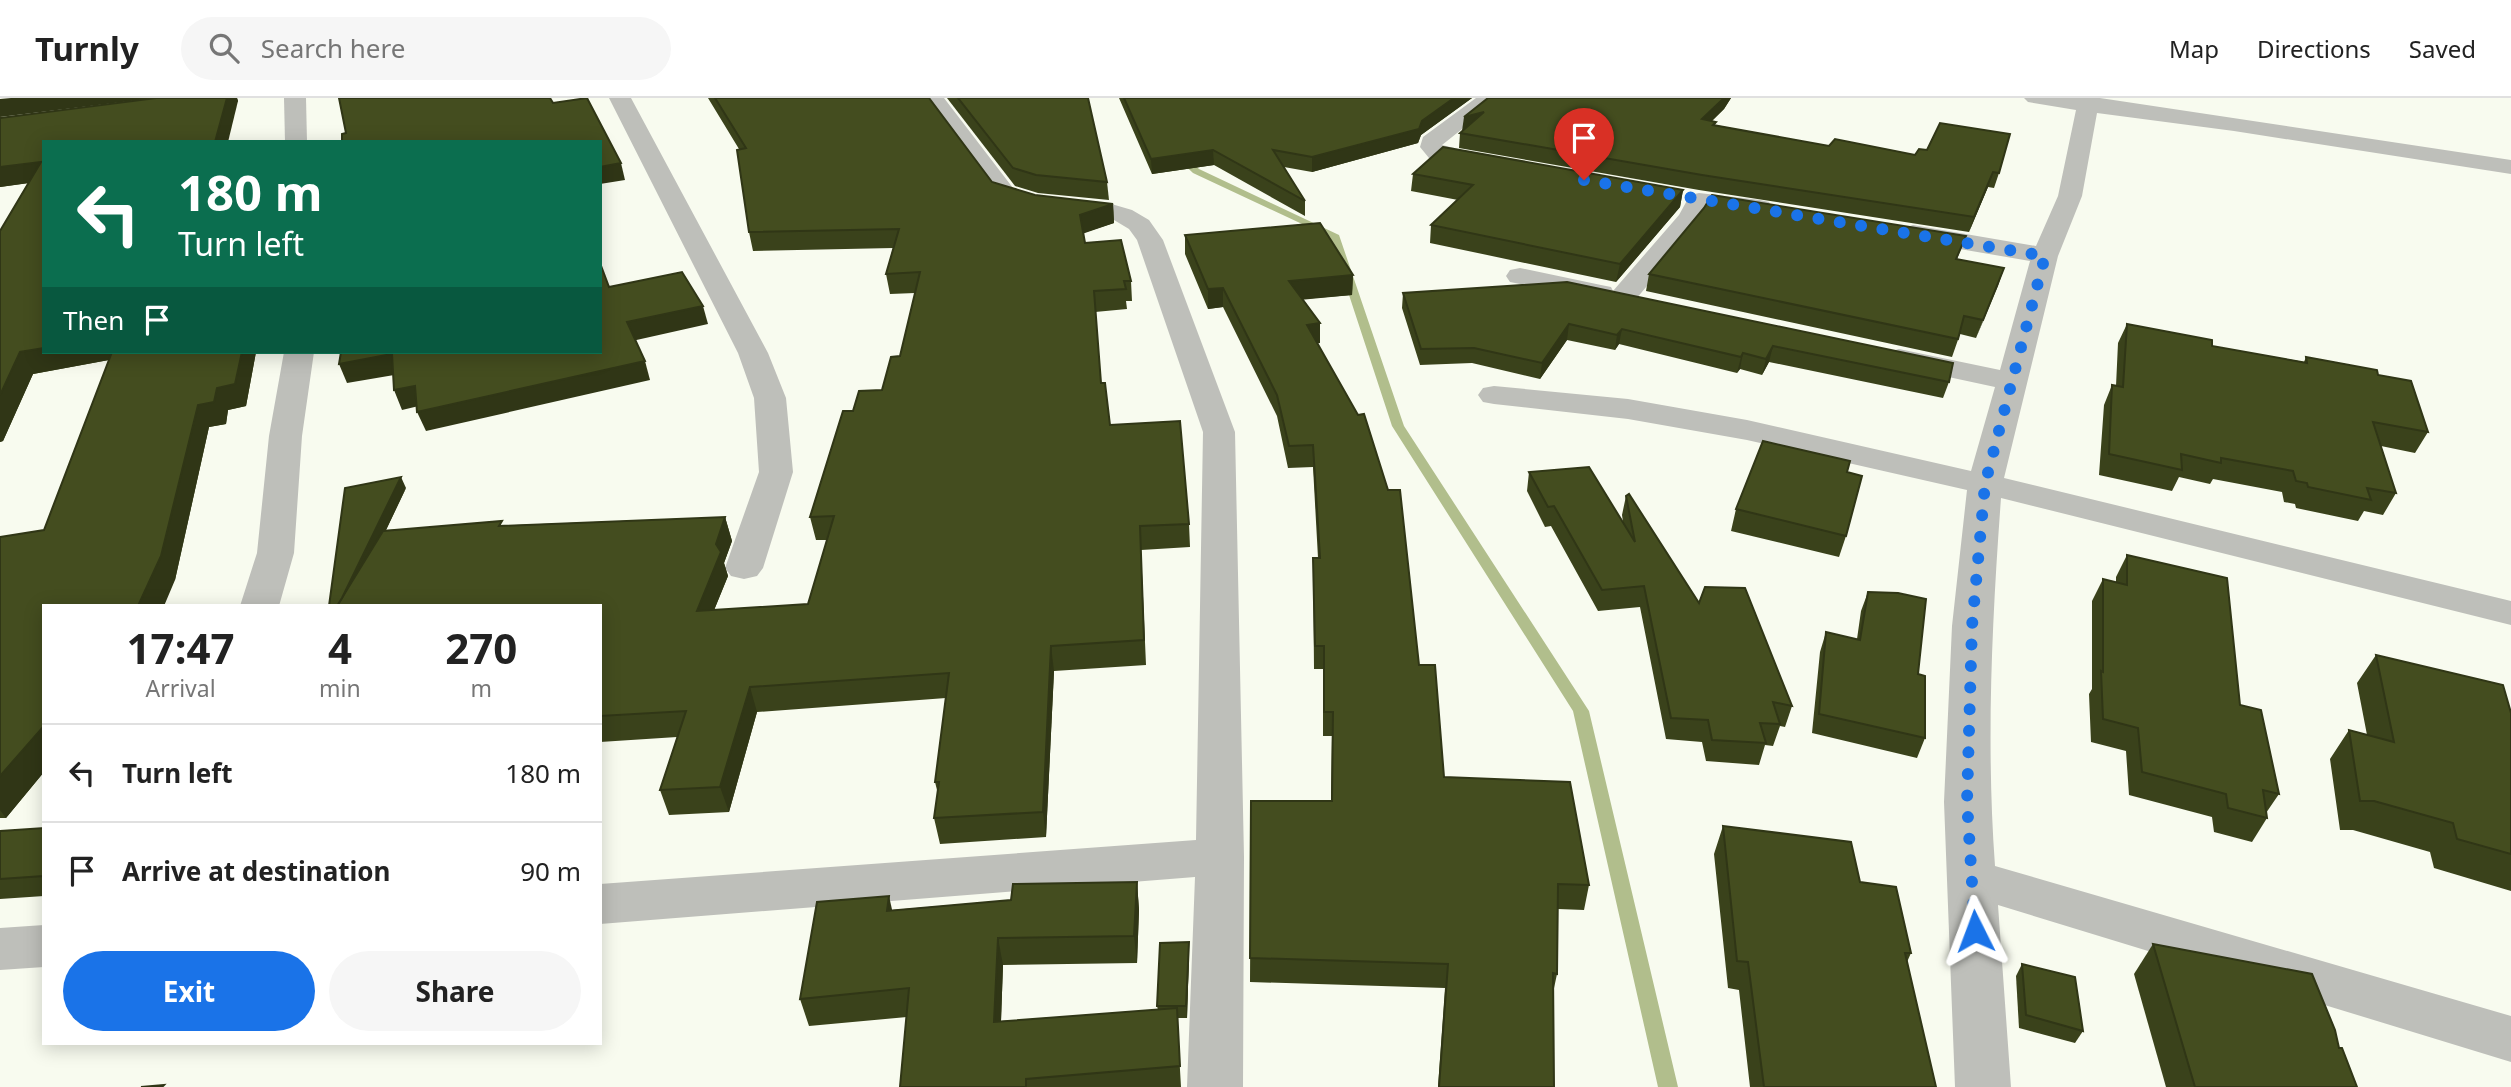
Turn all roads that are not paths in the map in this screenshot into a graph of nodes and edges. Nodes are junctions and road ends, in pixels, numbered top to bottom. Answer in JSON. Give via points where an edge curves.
{"nodes":[{"id":1,"x":295,"y":98,"type":"edge"},
{"id":2,"x":620,"y":98,"type":"edge"},
{"id":3,"x":933,"y":98,"type":"edge"},
{"id":4,"x":1490,"y":98,"type":"edge"},
{"id":5,"x":2035,"y":98,"type":"edge"},
{"id":6,"x":2234,"y":98,"type":"edge"},
{"id":7,"x":2088,"y":102,"type":"edge"},
{"id":8,"x":2234,"y":124,"type":"junction"},
{"id":9,"x":296,"y":140,"type":"edge"},
{"id":10,"x":1504,"y":166,"type":"edge"},
{"id":11,"x":2511,"y":167,"type":"edge"},
{"id":12,"x":1789,"y":212,"type":"edge"},
{"id":13,"x":1883,"y":228,"type":"edge"},
{"id":14,"x":2045,"y":256,"type":"junction"},
{"id":15,"x":1520,"y":276,"type":"dead end"},
{"id":16,"x":1879,"y":353,"type":"edge"},
{"id":17,"x":299,"y":354,"type":"edge"},
{"id":18,"x":2014,"y":382,"type":"junction"},
{"id":19,"x":1494,"y":395,"type":"dead end"},
{"id":20,"x":1985,"y":484,"type":"junction"},
{"id":21,"x":744,"y":568,"type":"dead end"},
{"id":22,"x":260,"y":604,"type":"edge"},
{"id":23,"x":2511,"y":613,"type":"edge"},
{"id":24,"x":1220,"y":857,"type":"junction"},
{"id":25,"x":1973,"y":879,"type":"junction"},
{"id":26,"x":602,"y":904,"type":"edge"},
{"id":27,"x":42,"y":946,"type":"edge"},
{"id":28,"x":0,"y":949,"type":"edge"},
{"id":29,"x":2511,"y":1039,"type":"edge"},
{"id":30,"x":1215,"y":1087,"type":"edge"},
{"id":31,"x":1983,"y":1087,"type":"edge"}],
"edges":[{"from":1,"to":9,"type":"street"},
{"from":2,"to":21,"type":"street","via":[[753,353],[770,398],[776,472]]},
{"from":3,"to":24,"type":"street","via":[[1004,192],[1021,202],[1119,214],[1137,223],[1150,240],[1219,432]]},
{"from":4,"to":10,"type":"street","via":[[1431,142],[1431,147],[1437,153]]},
{"from":5,"to":7,"type":"street"},
{"from":6,"to":8,"type":"street"},
{"from":7,"to":8,"type":"street"},
{"from":7,"to":14,"type":"street","via":[[2070,197]]},
{"from":8,"to":11,"type":"street"},
{"from":12,"to":15,"type":"street","via":[[1687,197],[1690,218],[1636,301]]},
{"from":13,"to":14,"type":"street"},
{"from":14,"to":18,"type":"street"},
{"from":16,"to":18,"type":"street"},
{"from":17,"to":22,"type":"street","via":[[283,461],[278,547],[272,578]]},
{"from":18,"to":20,"type":"street"},
{"from":19,"to":20,"type":"street","via":[[1628,409],[1734,427]]},
{"from":20,"to":23,"type":"street"},
{"from":20,"to":25,"type":"street","via":[[1967,802]]},
{"from":24,"to":26,"type":"street"},
{"from":24,"to":30,"type":"street"},
{"from":25,"to":29,"type":"street"},
{"from":25,"to":31,"type":"street"},
{"from":27,"to":28,"type":"street"}]}
